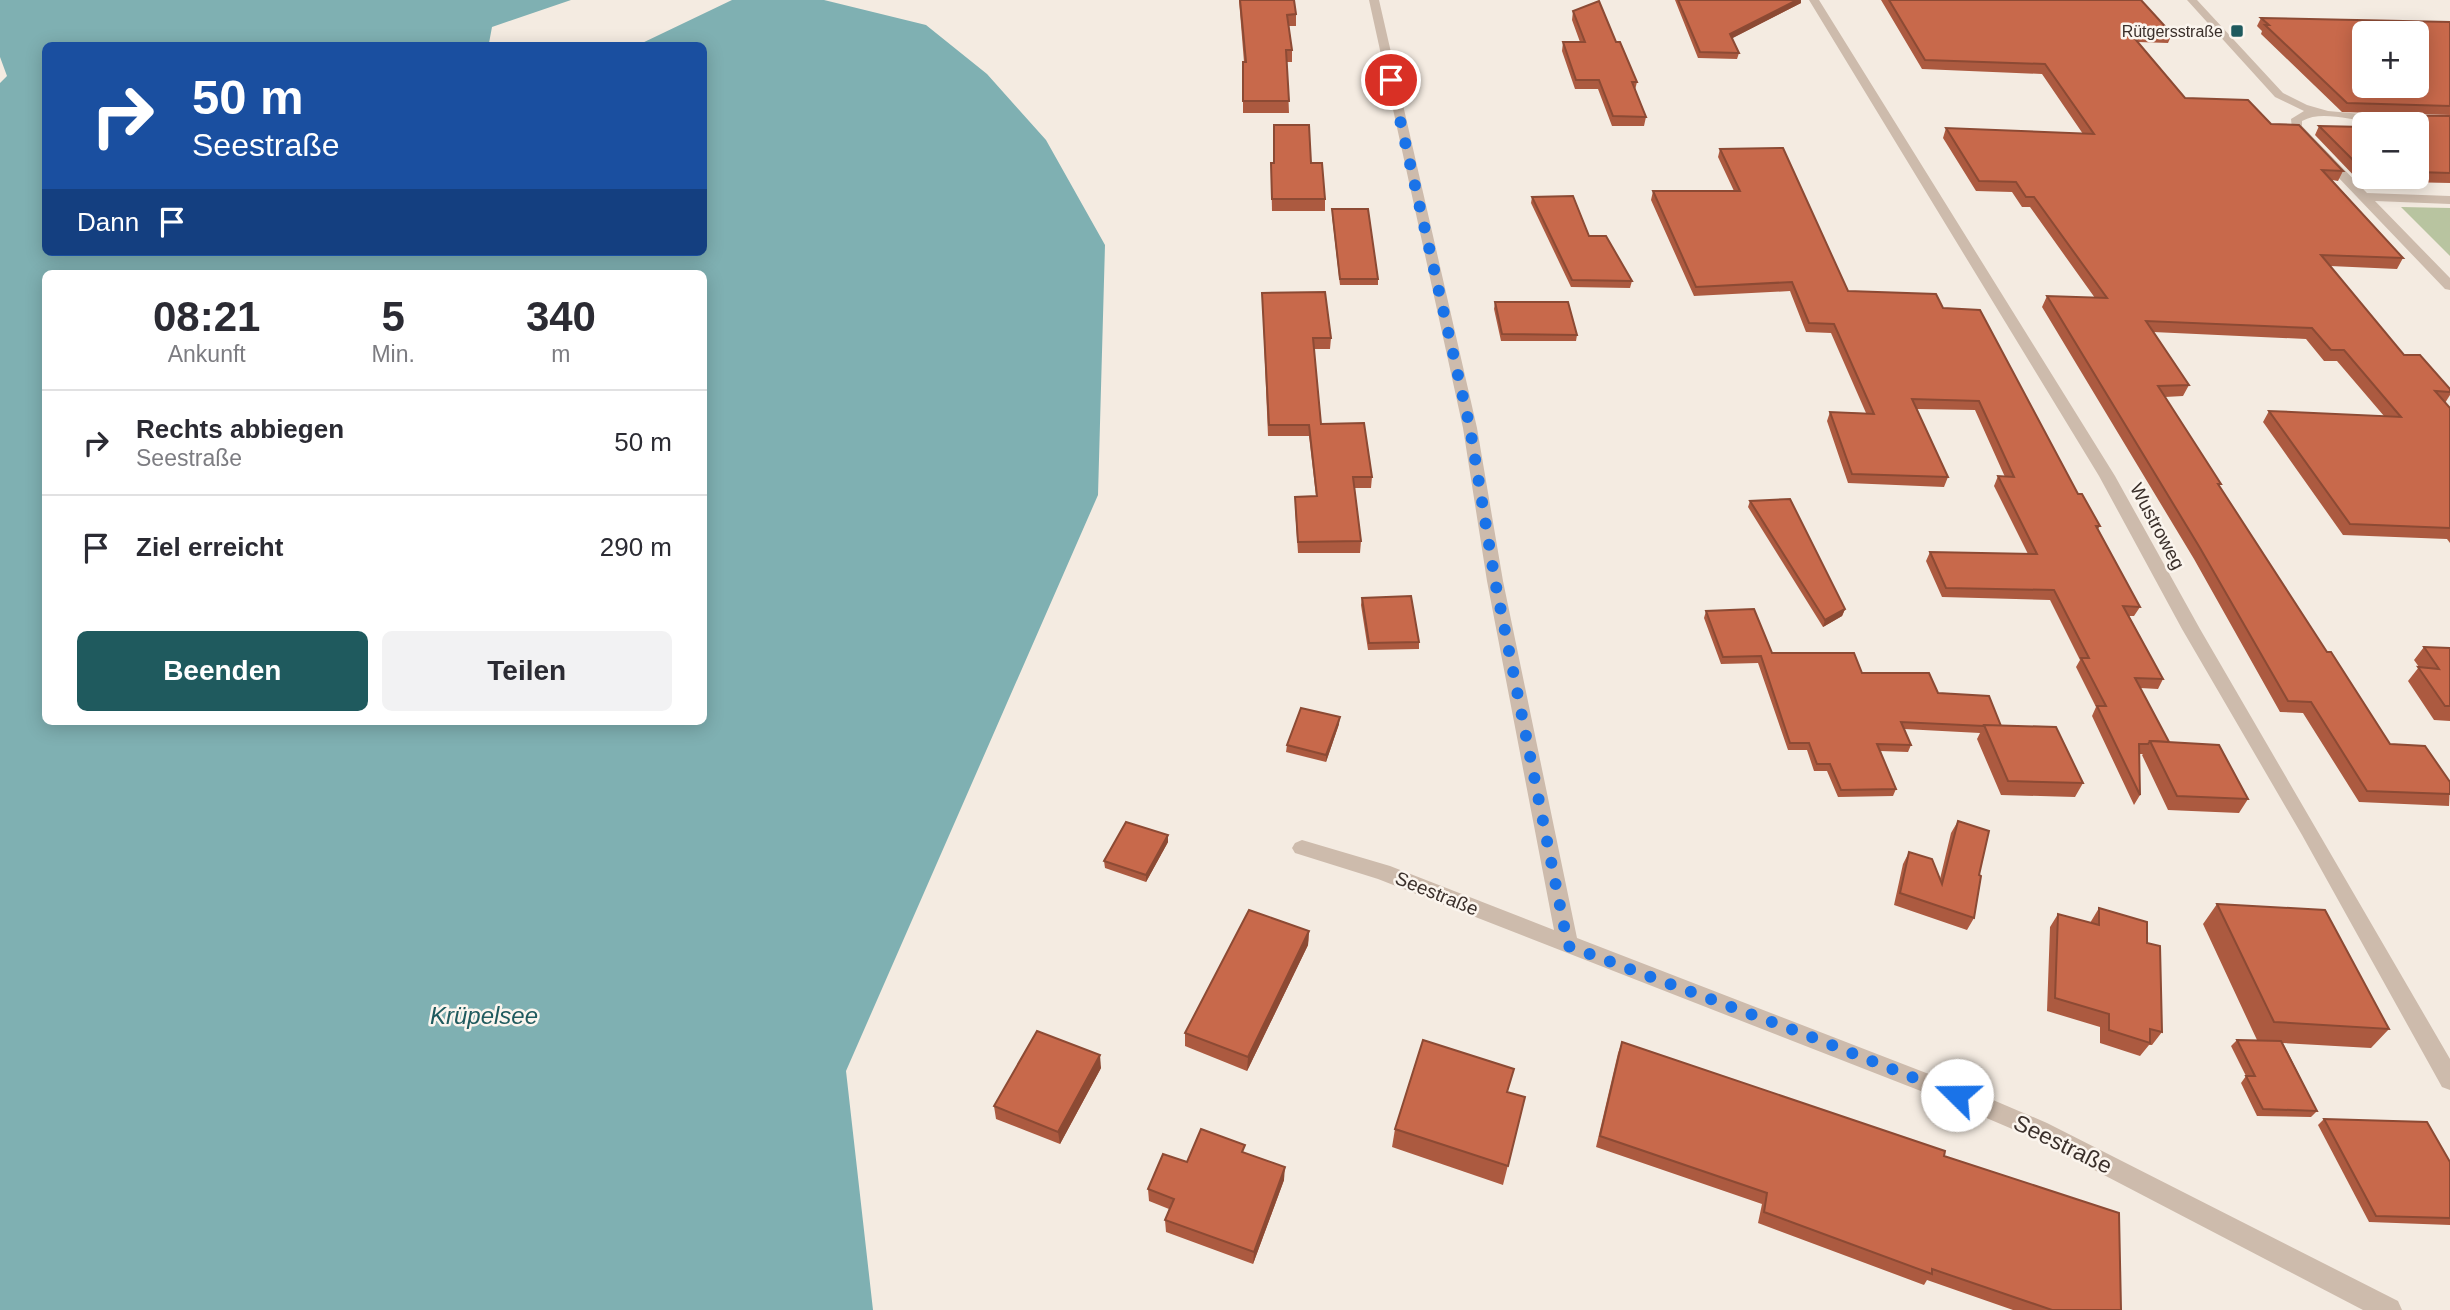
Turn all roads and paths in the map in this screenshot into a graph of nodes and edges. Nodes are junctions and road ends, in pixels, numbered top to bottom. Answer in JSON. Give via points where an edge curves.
{"nodes":[{"id":1,"x":1374,"y":0,"type":"edge"},
{"id":2,"x":1815,"y":0,"type":"edge"},
{"id":3,"x":2192,"y":0,"type":"edge"},
{"id":4,"x":2312,"y":111,"type":"junction"},
{"id":5,"x":2352,"y":118,"type":"edge"},
{"id":6,"x":2364,"y":197,"type":"junction"},
{"id":7,"x":2450,"y":200,"type":"edge"},
{"id":8,"x":2450,"y":286,"type":"edge"},
{"id":9,"x":1302,"y":848,"type":"dead end"},
{"id":10,"x":1568,"y":946,"type":"junction"},
{"id":11,"x":2450,"y":1080,"type":"edge"},
{"id":12,"x":2389,"y":1310,"type":"edge"}],
"edges":[{"from":1,"to":10,"type":"street","via":[[1470,428],[1495,581]]},
{"from":2,"to":11,"type":"street","name":"Wustroweg","via":[[2107,476]]},
{"from":3,"to":4,"type":"street","via":[[2279,95]]},
{"from":4,"to":5,"type":"street"},
{"from":4,"to":6,"type":"street","via":[[2297,119],[2296,127]]},
{"from":6,"to":7,"type":"street"},
{"from":6,"to":8,"type":"street"},
{"from":9,"to":10,"type":"street","name":"Seestraße","via":[[1383,872]]},
{"from":10,"to":12,"type":"street","name":"Seestraße","via":[[1804,1034],[2039,1130]]}]}
